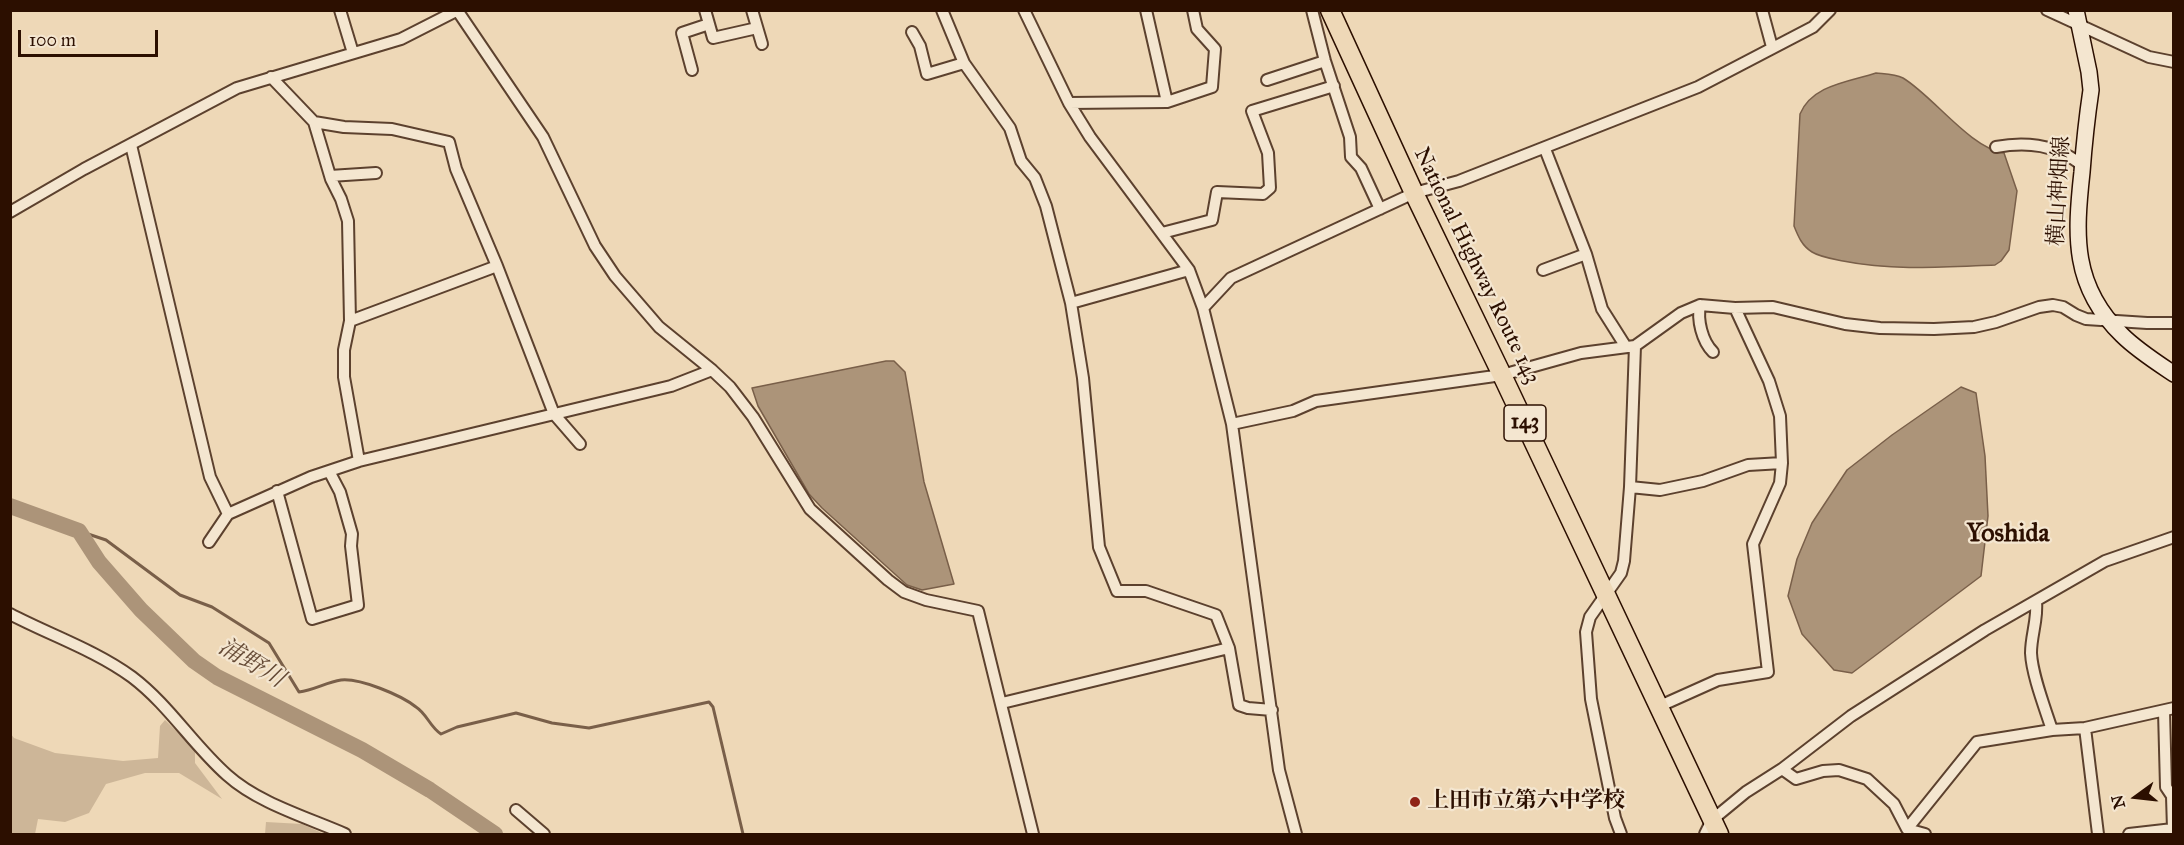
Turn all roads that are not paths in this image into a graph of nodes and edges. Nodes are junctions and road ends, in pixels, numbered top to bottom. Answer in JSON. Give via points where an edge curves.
{"nodes":[{"id":1,"x":340,"y":10,"type":"edge"},
{"id":2,"x":705,"y":10,"type":"edge"},
{"id":3,"x":752,"y":10,"type":"edge"},
{"id":4,"x":942,"y":10,"type":"edge"},
{"id":5,"x":1024,"y":10,"type":"edge"},
{"id":6,"x":1146,"y":10,"type":"edge"},
{"id":7,"x":1193,"y":10,"type":"edge"},
{"id":8,"x":1311,"y":10,"type":"edge"},
{"id":9,"x":1330,"y":10,"type":"edge"},
{"id":10,"x":1762,"y":10,"type":"edge"},
{"id":11,"x":1830,"y":10,"type":"edge"},
{"id":12,"x":2047,"y":10,"type":"edge"},
{"id":13,"x":2076,"y":10,"type":"edge"},
{"id":14,"x":457,"y":11,"type":"edge"},
{"id":15,"x":709,"y":24,"type":"junction"},
{"id":16,"x":2080,"y":26,"type":"junction"},
{"id":17,"x":758,"y":28,"type":"junction"},
{"id":18,"x":912,"y":32,"type":"dead end"},
{"id":19,"x":762,"y":44,"type":"dead end"},
{"id":20,"x":1772,"y":47,"type":"junction"},
{"id":21,"x":353,"y":53,"type":"junction"},
{"id":22,"x":1325,"y":61,"type":"junction"},
{"id":23,"x":2174,"y":62,"type":"edge"},
{"id":24,"x":964,"y":63,"type":"junction"},
{"id":25,"x":692,"y":70,"type":"dead end"},
{"id":26,"x":271,"y":77,"type":"junction"},
{"id":27,"x":1267,"y":80,"type":"dead end"},
{"id":28,"x":1334,"y":86,"type":"junction"},
{"id":29,"x":1167,"y":102,"type":"junction"},
{"id":30,"x":1069,"y":103,"type":"junction"},
{"id":31,"x":314,"y":122,"type":"junction"},
{"id":32,"x":131,"y":145,"type":"junction"},
{"id":33,"x":1996,"y":147,"type":"dead end"},
{"id":34,"x":1545,"y":149,"type":"junction"},
{"id":35,"x":2082,"y":165,"type":"junction"},
{"id":36,"x":375,"y":172,"type":"dead end"},
{"id":37,"x":330,"y":176,"type":"junction"},
{"id":38,"x":1414,"y":193,"type":"junction"},
{"id":39,"x":1380,"y":209,"type":"junction"},
{"id":40,"x":10,"y":212,"type":"edge"},
{"id":41,"x":1162,"y":233,"type":"junction"},
{"id":42,"x":1586,"y":254,"type":"junction"},
{"id":43,"x":497,"y":266,"type":"junction"},
{"id":44,"x":1189,"y":270,"type":"junction"},
{"id":45,"x":1543,"y":270,"type":"dead end"},
{"id":46,"x":1071,"y":303,"type":"junction"},
{"id":47,"x":1700,"y":305,"type":"junction"},
{"id":48,"x":1203,"y":308,"type":"junction"},
{"id":49,"x":1735,"y":308,"type":"junction"},
{"id":50,"x":350,"y":321,"type":"junction"},
{"id":51,"x":2109,"y":321,"type":"junction"},
{"id":52,"x":2174,"y":323,"type":"edge"},
{"id":53,"x":1631,"y":346,"type":"junction"},
{"id":54,"x":1713,"y":352,"type":"dead end"},
{"id":55,"x":712,"y":370,"type":"junction"},
{"id":56,"x":2174,"y":374,"type":"edge"},
{"id":57,"x":1502,"y":375,"type":"junction"},
{"id":58,"x":554,"y":414,"type":"junction"},
{"id":59,"x":1232,"y":424,"type":"junction"},
{"id":60,"x":580,"y":444,"type":"dead end"},
{"id":61,"x":359,"y":461,"type":"junction"},
{"id":62,"x":1782,"y":463,"type":"junction"},
{"id":63,"x":329,"y":471,"type":"junction"},
{"id":64,"x":1630,"y":487,"type":"junction"},
{"id":65,"x":277,"y":491,"type":"junction"},
{"id":66,"x":228,"y":514,"type":"junction"},
{"id":67,"x":2174,"y":537,"type":"edge"},
{"id":68,"x":209,"y":542,"type":"dead end"},
{"id":69,"x":1606,"y":595,"type":"junction"},
{"id":70,"x":2036,"y":601,"type":"junction"},
{"id":71,"x":10,"y":614,"type":"edge"},
{"id":72,"x":1229,"y":648,"type":"junction"},
{"id":73,"x":1002,"y":703,"type":"junction"},
{"id":74,"x":1660,"y":706,"type":"junction"},
{"id":75,"x":1272,"y":710,"type":"junction"},
{"id":76,"x":2169,"y":710,"type":"edge"},
{"id":77,"x":2085,"y":728,"type":"junction"},
{"id":78,"x":2052,"y":730,"type":"junction"},
{"id":79,"x":1782,"y":769,"type":"junction"},
{"id":80,"x":516,"y":810,"type":"dead end"},
{"id":81,"x":1712,"y":829,"type":"edge"},
{"id":82,"x":1907,"y":829,"type":"junction"},
{"id":83,"x":345,"y":834,"type":"edge"},
{"id":84,"x":544,"y":834,"type":"edge"},
{"id":85,"x":1033,"y":834,"type":"edge"},
{"id":86,"x":1296,"y":834,"type":"edge"},
{"id":87,"x":1621,"y":834,"type":"edge"},
{"id":88,"x":1925,"y":834,"type":"edge"},
{"id":89,"x":2098,"y":834,"type":"edge"},
{"id":90,"x":2128,"y":834,"type":"edge"}],
"edges":[{"from":1,"to":21,"type":"street"},
{"from":2,"to":15,"type":"street"},
{"from":3,"to":17,"type":"street"},
{"from":4,"to":24,"type":"street"},
{"from":5,"to":30,"type":"street"},
{"from":6,"to":29,"type":"street"},
{"from":7,"to":29,"type":"street","via":[[1197,29],[1215,49],[1212,87]]},
{"from":8,"to":22,"type":"street"},
{"from":9,"to":38,"type":"highway","name":"National Highway Route 143","number":"143"},
{"from":10,"to":20,"type":"street"},
{"from":11,"to":20,"type":"street","via":[[1813,27]]},
{"from":12,"to":16,"type":"street"},
{"from":13,"to":16,"type":"street","name":"横山神畑線"},
{"from":14,"to":21,"type":"street","via":[[401,39]]},
{"from":14,"to":55,"type":"street","via":[[543,137],[595,246],[615,276],[659,327]]},
{"from":15,"to":17,"type":"street","via":[[713,38]]},
{"from":15,"to":25,"type":"street","via":[[682,33]]},
{"from":16,"to":23,"type":"street","via":[[2150,57]]},
{"from":16,"to":35,"type":"street","name":"横山神畑線","via":[[2091,90]]},
{"from":17,"to":19,"type":"street"},
{"from":18,"to":24,"type":"street","via":[[927,74]]},
{"from":20,"to":34,"type":"street","via":[[1698,87]]},
{"from":21,"to":26,"type":"street"},
{"from":22,"to":27,"type":"street"},
{"from":22,"to":28,"type":"street"},
{"from":24,"to":46,"type":"street","via":[[1010,128],[1021,161],[1035,178]]},
{"from":26,"to":31,"type":"street"},
{"from":26,"to":32,"type":"street","via":[[237,88]]},
{"from":28,"to":39,"type":"street","via":[[1350,137],[1351,157],[1361,168]]},
{"from":28,"to":41,"type":"street","via":[[1252,111],[1268,153],[1270,188],[1263,194],[1217,192],[1212,220]]},
{"from":29,"to":30,"type":"street"},
{"from":30,"to":41,"type":"street"},
{"from":31,"to":37,"type":"street"},
{"from":31,"to":43,"type":"street","via":[[392,129],[449,142],[456,169]]},
{"from":32,"to":40,"type":"street"},
{"from":32,"to":66,"type":"street","via":[[210,477]]},
{"from":33,"to":35,"type":"street","via":[[2027,143],[2062,152]]},
{"from":34,"to":38,"type":"street"},
{"from":34,"to":42,"type":"street"},
{"from":35,"to":51,"type":"street","name":"横山神畑線","via":[[2079,256],[2089,290]]},
{"from":36,"to":37,"type":"street"},
{"from":37,"to":50,"type":"street","via":[[348,221]]},
{"from":38,"to":39,"type":"street"},
{"from":38,"to":57,"type":"highway","name":"National Highway Route 143","number":"143"},
{"from":39,"to":48,"type":"street","via":[[1231,278]]},
{"from":41,"to":44,"type":"street"},
{"from":42,"to":45,"type":"street"},
{"from":42,"to":53,"type":"street","via":[[1602,309]]},
{"from":43,"to":50,"type":"street"},
{"from":43,"to":58,"type":"street"},
{"from":44,"to":46,"type":"street"},
{"from":44,"to":48,"type":"street"},
{"from":46,"to":72,"type":"street","via":[[1083,378],[1099,547],[1117,591],[1146,591],[1216,615]]},
{"from":47,"to":49,"type":"street"},
{"from":47,"to":53,"type":"street"},
{"from":47,"to":54,"type":"street","via":[[1702,334]]},
{"from":48,"to":59,"type":"street"},
{"from":49,"to":51,"type":"street","via":[[1773,307],[1880,328],[1974,327],[2053,305],[2086,319]]},
{"from":49,"to":62,"type":"street","via":[[1769,381],[1780,416]]},
{"from":50,"to":61,"type":"street","via":[[344,377]]},
{"from":51,"to":52,"type":"street"},
{"from":51,"to":56,"type":"street","name":"横山神畑線","via":[[2138,350]]},
{"from":53,"to":57,"type":"street","via":[[1581,353]]},
{"from":53,"to":64,"type":"street"},
{"from":55,"to":58,"type":"street","via":[[671,386]]},
{"from":55,"to":73,"type":"street","via":[[753,417],[810,508],[888,580],[904,592],[926,600],[978,611]]},
{"from":57,"to":59,"type":"street","via":[[1317,401],[1293,411]]},
{"from":57,"to":69,"type":"highway","name":"National Highway Route 143","number":"143"},
{"from":58,"to":60,"type":"street"},
{"from":58,"to":61,"type":"street"},
{"from":59,"to":75,"type":"street"},
{"from":61,"to":63,"type":"street"},
{"from":62,"to":64,"type":"street","via":[[1748,465],[1703,481],[1660,490]]},
{"from":62,"to":74,"type":"street","via":[[1780,483],[1753,544],[1768,672],[1718,680]]},
{"from":63,"to":65,"type":"street"},
{"from":63,"to":65,"type":"street","via":[[340,492],[352,534],[358,605],[312,619]]},
{"from":64,"to":69,"type":"street","via":[[1624,561]]},
{"from":65,"to":66,"type":"street"},
{"from":66,"to":68,"type":"street"},
{"from":67,"to":70,"type":"street","via":[[2105,561]]},
{"from":69,"to":74,"type":"highway","name":"National Highway Route 143","number":"143"},
{"from":69,"to":87,"type":"street","via":[[1590,617],[1586,632],[1591,699]]},
{"from":70,"to":78,"type":"street","via":[[2031,652]]},
{"from":70,"to":79,"type":"street","via":[[1859,711]]},
{"from":71,"to":83,"type":"street","via":[[109,662],[133,678],[181,724],[213,762],[253,794]]},
{"from":72,"to":73,"type":"street"},
{"from":72,"to":75,"type":"street","via":[[1239,705]]},
{"from":73,"to":85,"type":"street"},
{"from":74,"to":81,"type":"highway","name":"National Highway Route 143","number":"143"},
{"from":75,"to":86,"type":"street","via":[[1279,770]]},
{"from":76,"to":77,"type":"street"},
{"from":76,"to":90,"type":"street","via":[[2166,787],[2172,796],[2173,829]]},
{"from":77,"to":78,"type":"street"},
{"from":77,"to":89,"type":"street"},
{"from":78,"to":82,"type":"street","via":[[1977,742]]},
{"from":79,"to":81,"type":"street","via":[[1746,792]]},
{"from":79,"to":82,"type":"street","via":[[1796,779],[1839,770],[1867,779],[1894,804]]},
{"from":80,"to":84,"type":"street"},
{"from":82,"to":88,"type":"street"}]}
